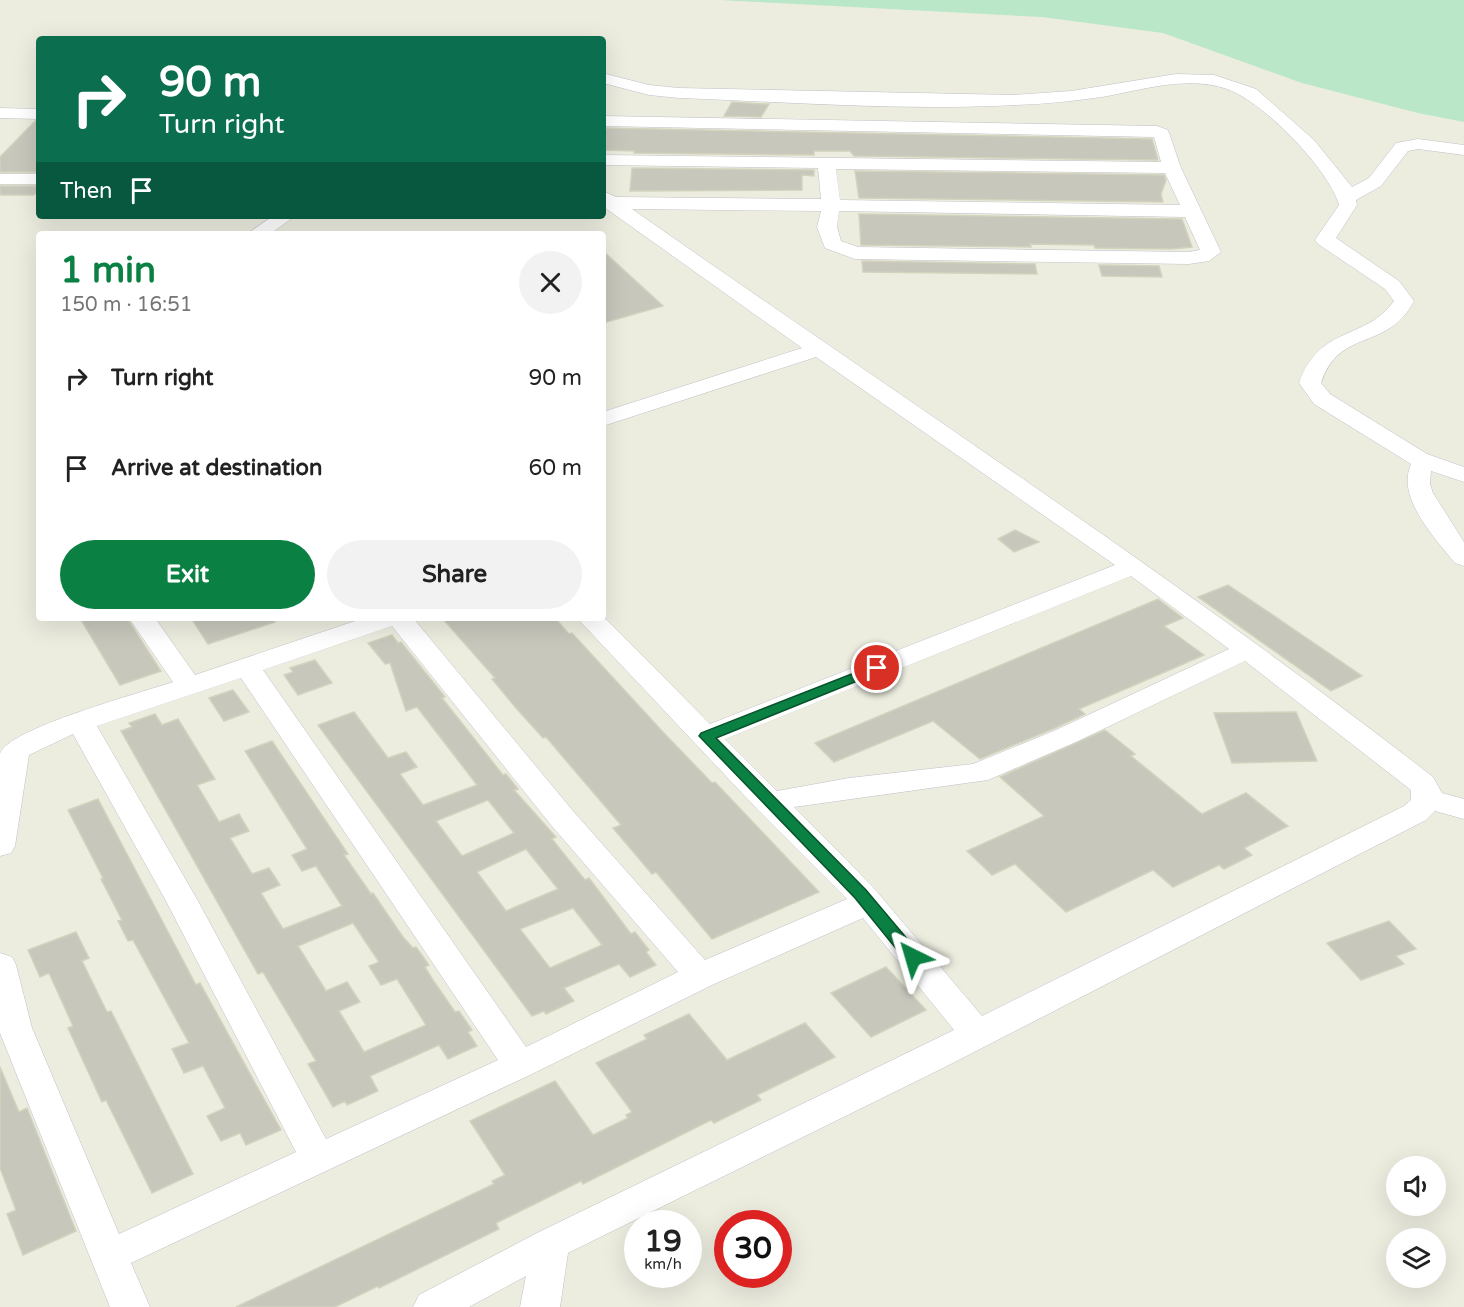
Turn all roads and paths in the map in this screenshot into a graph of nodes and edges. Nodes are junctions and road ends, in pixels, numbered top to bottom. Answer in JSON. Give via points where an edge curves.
{"nodes":[{"id":1,"x":606,"y":79,"type":"dead end"},
{"id":2,"x":0,"y":114,"type":"edge"},
{"id":3,"x":36,"y":114,"type":"edge"},
{"id":4,"x":606,"y":120,"type":"edge"},
{"id":5,"x":1464,"y":150,"type":"edge"},
{"id":6,"x":606,"y":160,"type":"edge"},
{"id":7,"x":826,"y":163,"type":"junction"},
{"id":8,"x":1172,"y":168,"type":"junction"},
{"id":9,"x":0,"y":179,"type":"edge"},
{"id":10,"x":36,"y":179,"type":"edge"},
{"id":11,"x":1346,"y":198,"type":"junction"},
{"id":12,"x":607,"y":200,"type":"edge"},
{"id":13,"x":831,"y":205,"type":"junction"},
{"id":14,"x":1192,"y":211,"type":"junction"},
{"id":15,"x":281,"y":219,"type":"edge"},
{"id":16,"x":261,"y":231,"type":"edge"},
{"id":17,"x":820,"y":350,"type":"junction"},
{"id":18,"x":606,"y":418,"type":"edge"},
{"id":19,"x":1424,"y":460,"type":"junction"},
{"id":20,"x":1464,"y":475,"type":"edge"},
{"id":21,"x":1464,"y":558,"type":"edge"},
{"id":22,"x":1134,"y":566,"type":"junction"},
{"id":23,"x":144,"y":621,"type":"edge"},
{"id":24,"x":370,"y":621,"type":"edge"},
{"id":25,"x":401,"y":621,"type":"edge"},
{"id":26,"x":593,"y":621,"type":"edge"},
{"id":27,"x":336,"y":626,"type":"edge"},
{"id":28,"x":1248,"y":650,"type":"junction"},
{"id":29,"x":247,"y":667,"type":"junction"},
{"id":30,"x":189,"y":686,"type":"junction"},
{"id":31,"x":81,"y":722,"type":"junction"},
{"id":32,"x":706,"y":736,"type":"junction"},
{"id":33,"x":1426,"y":799,"type":"junction"},
{"id":34,"x":768,"y":802,"type":"junction"},
{"id":35,"x":1464,"y":809,"type":"edge"},
{"id":36,"x":0,"y":846,"type":"edge"},
{"id":37,"x":868,"y":903,"type":"junction"},
{"id":38,"x":0,"y":965,"type":"edge"},
{"id":39,"x":700,"y":976,"type":"junction"},
{"id":40,"x":978,"y":1033,"type":"junction"},
{"id":41,"x":520,"y":1065,"type":"junction"},
{"id":42,"x":318,"y":1159,"type":"junction"},
{"id":43,"x":549,"y":1244,"type":"junction"},
{"id":44,"x":109,"y":1256,"type":"junction"},
{"id":45,"x":130,"y":1307,"type":"edge"},
{"id":46,"x":433,"y":1307,"type":"edge"},
{"id":47,"x":540,"y":1307,"type":"edge"}],
"edges":[{"from":1,"to":11,"type":"street","via":[[679,93],[994,103],[1079,96],[1170,79],[1212,78],[1239,87],[1257,99],[1308,144],[1334,174]]},
{"from":2,"to":3,"type":"street"},
{"from":4,"to":8,"type":"street","via":[[1153,130],[1162,134]]},
{"from":5,"to":11,"type":"street","via":[[1418,144],[1402,147],[1375,182]]},
{"from":6,"to":7,"type":"street"},
{"from":7,"to":8,"type":"street"},
{"from":7,"to":13,"type":"street"},
{"from":8,"to":14,"type":"street"},
{"from":9,"to":10,"type":"street"},
{"from":11,"to":19,"type":"street","via":[[1348,205],[1325,240],[1392,285],[1404,301],[1395,314],[1331,349],[1312,369],[1310,383],[1322,399]]},
{"from":12,"to":13,"type":"street"},
{"from":12,"to":17,"type":"street"},
{"from":13,"to":14,"type":"street"},
{"from":13,"to":14,"type":"street","via":[[827,227],[832,244],[855,253],[1202,257],[1211,252]]},
{"from":15,"to":16,"type":"street"},
{"from":17,"to":18,"type":"street"},
{"from":17,"to":22,"type":"street"},
{"from":19,"to":20,"type":"street"},
{"from":19,"to":21,"type":"street","via":[[1419,485],[1444,533]]},
{"from":22,"to":28,"type":"street"},
{"from":22,"to":32,"type":"street"},
{"from":23,"to":30,"type":"street"},
{"from":24,"to":27,"type":"street"},
{"from":25,"to":39,"type":"street","via":[[562,818]]},
{"from":26,"to":32,"type":"street"},
{"from":27,"to":29,"type":"street"},
{"from":28,"to":33,"type":"street","via":[[1423,784]]},
{"from":28,"to":34,"type":"street","via":[[978,773]]},
{"from":29,"to":30,"type":"street"},
{"from":29,"to":41,"type":"street"},
{"from":30,"to":31,"type":"street"},
{"from":31,"to":36,"type":"street","via":[[47,733],[15,750]]},
{"from":31,"to":42,"type":"street","via":[[182,901]]},
{"from":32,"to":34,"type":"street"},
{"from":33,"to":35,"type":"street"},
{"from":33,"to":40,"type":"street","via":[[1415,813]]},
{"from":34,"to":37,"type":"street"},
{"from":37,"to":39,"type":"street"},
{"from":37,"to":40,"type":"street"},
{"from":38,"to":44,"type":"street","via":[[15,1028]]},
{"from":39,"to":41,"type":"street"},
{"from":40,"to":43,"type":"street"},
{"from":41,"to":42,"type":"street"},
{"from":42,"to":44,"type":"street"},
{"from":43,"to":46,"type":"street"},
{"from":43,"to":47,"type":"street"},
{"from":44,"to":45,"type":"street"}]}
